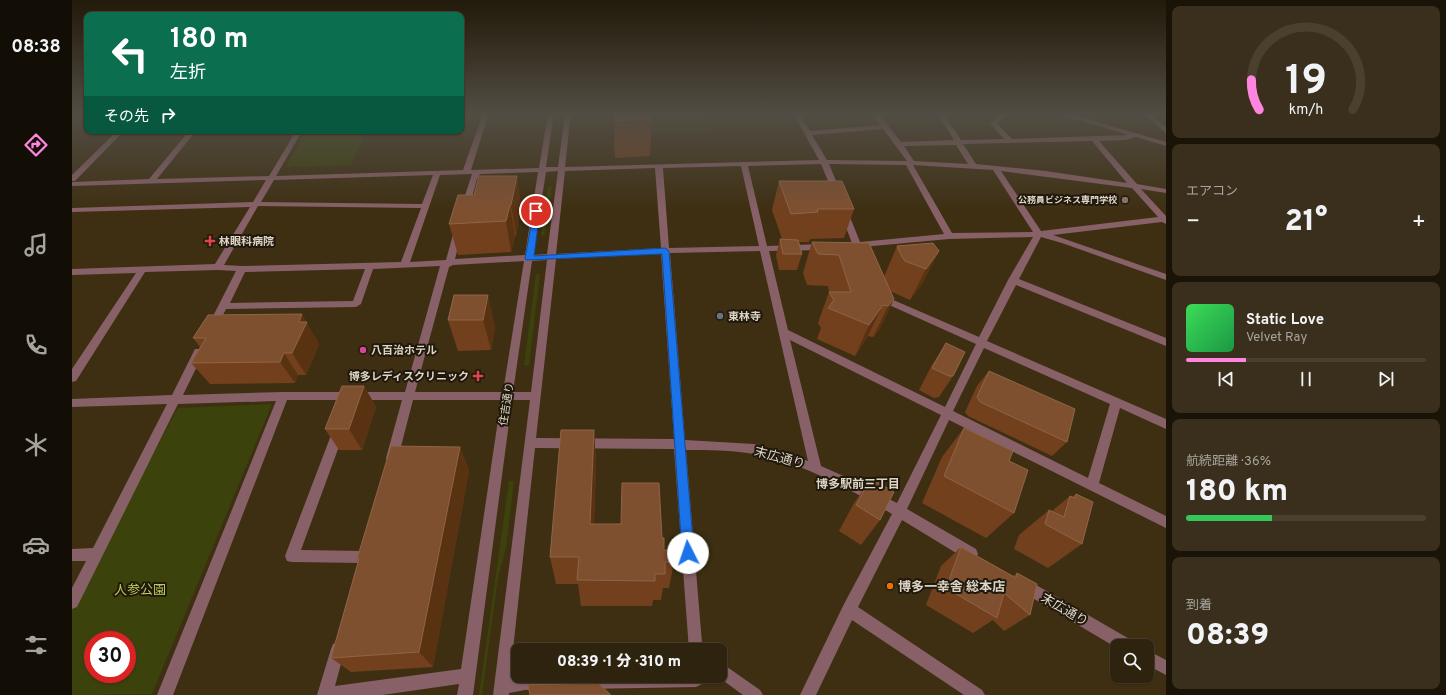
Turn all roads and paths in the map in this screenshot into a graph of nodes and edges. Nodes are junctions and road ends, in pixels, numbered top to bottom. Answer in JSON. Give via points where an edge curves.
{"nodes":[{"id":1,"x":106,"y":145,"type":"edge"},
{"id":2,"x":181,"y":145,"type":"edge"},
{"id":3,"x":290,"y":145,"type":"edge"},
{"id":4,"x":475,"y":145,"type":"edge"},
{"id":5,"x":546,"y":145,"type":"edge"},
{"id":6,"x":564,"y":145,"type":"edge"},
{"id":7,"x":815,"y":145,"type":"edge"},
{"id":8,"x":900,"y":145,"type":"edge"},
{"id":9,"x":962,"y":145,"type":"edge"},
{"id":10,"x":1099,"y":145,"type":"edge"},
{"id":11,"x":824,"y":162,"type":"junction"},
{"id":12,"x":910,"y":163,"type":"junction"},
{"id":13,"x":744,"y":164,"type":"junction"},
{"id":14,"x":659,"y":166,"type":"junction"},
{"id":15,"x":974,"y":166,"type":"junction"},
{"id":16,"x":996,"y":169,"type":"junction"},
{"id":17,"x":543,"y":170,"type":"junction"},
{"id":18,"x":561,"y":170,"type":"junction"},
{"id":19,"x":466,"y":172,"type":"junction"},
{"id":20,"x":477,"y":172,"type":"junction"},
{"id":21,"x":437,"y":174,"type":"junction"},
{"id":22,"x":272,"y":178,"type":"junction"},
{"id":23,"x":72,"y":179,"type":"edge"},
{"id":24,"x":151,"y":182,"type":"junction"},
{"id":25,"x":72,"y":184,"type":"edge"},
{"id":26,"x":1136,"y":186,"type":"junction"},
{"id":27,"x":1166,"y":191,"type":"edge"},
{"id":28,"x":256,"y":204,"type":"junction"},
{"id":29,"x":426,"y":206,"type":"junction"},
{"id":30,"x":72,"y":210,"type":"edge"},
{"id":31,"x":1165,"y":220,"type":"edge"},
{"id":32,"x":1039,"y":234,"type":"junction"},
{"id":33,"x":949,"y":236,"type":"junction"},
{"id":34,"x":857,"y":245,"type":"junction"},
{"id":35,"x":831,"y":246,"type":"edge"},
{"id":36,"x":846,"y":246,"type":"edge"},
{"id":37,"x":765,"y":249,"type":"junction"},
{"id":38,"x":665,"y":251,"type":"junction"},
{"id":39,"x":552,"y":257,"type":"junction"},
{"id":40,"x":529,"y":258,"type":"junction"},
{"id":41,"x":863,"y":258,"type":"edge"},
{"id":42,"x":446,"y":264,"type":"junction"},
{"id":43,"x":370,"y":266,"type":"junction"},
{"id":44,"x":404,"y":266,"type":"junction"},
{"id":45,"x":218,"y":267,"type":"junction"},
{"id":46,"x":242,"y":269,"type":"junction"},
{"id":47,"x":142,"y":270,"type":"junction"},
{"id":48,"x":72,"y":272,"type":"edge"},
{"id":49,"x":1166,"y":277,"type":"edge"},
{"id":50,"x":1013,"y":280,"type":"junction"},
{"id":51,"x":877,"y":291,"type":"edge"},
{"id":52,"x":224,"y":306,"type":"junction"},
{"id":53,"x":785,"y":333,"type":"junction"},
{"id":54,"x":1166,"y":342,"type":"edge"},
{"id":55,"x":982,"y":343,"type":"junction"},
{"id":56,"x":72,"y":378,"type":"edge"},
{"id":57,"x":283,"y":396,"type":"junction"},
{"id":58,"x":507,"y":396,"type":"junction"},
{"id":59,"x":535,"y":396,"type":"junction"},
{"id":60,"x":409,"y":397,"type":"junction"},
{"id":61,"x":174,"y":401,"type":"junction"},
{"id":62,"x":1116,"y":402,"type":"junction"},
{"id":63,"x":72,"y":404,"type":"edge"},
{"id":64,"x":947,"y":414,"type":"junction"},
{"id":65,"x":342,"y":422,"type":"edge"},
{"id":66,"x":1166,"y":424,"type":"edge"},
{"id":67,"x":529,"y":443,"type":"junction"},
{"id":68,"x":680,"y":444,"type":"junction"},
{"id":69,"x":389,"y":467,"type":"edge"},
{"id":70,"x":816,"y":467,"type":"junction"},
{"id":71,"x":1092,"y":486,"type":"junction"},
{"id":72,"x":899,"y":512,"type":"junction"},
{"id":73,"x":1166,"y":522,"type":"edge"},
{"id":74,"x":368,"y":542,"type":"edge"},
{"id":75,"x":95,"y":554,"type":"junction"},
{"id":76,"x":72,"y":555,"type":"edge"},
{"id":77,"x":363,"y":557,"type":"junction"},
{"id":78,"x":980,"y":559,"type":"edge"},
{"id":79,"x":359,"y":572,"type":"edge"},
{"id":80,"x":1014,"y":579,"type":"edge"},
{"id":81,"x":72,"y":602,"type":"edge"},
{"id":82,"x":849,"y":609,"type":"junction"},
{"id":83,"x":342,"y":634,"type":"edge"},
{"id":84,"x":1116,"y":639,"type":"edge"},
{"id":85,"x":695,"y":643,"type":"edge"},
{"id":86,"x":1154,"y":661,"type":"edge"},
{"id":87,"x":1166,"y":668,"type":"edge"},
{"id":88,"x":727,"y":674,"type":"edge"},
{"id":89,"x":467,"y":676,"type":"junction"},
{"id":90,"x":525,"y":683,"type":"edge"},
{"id":91,"x":502,"y":691,"type":"edge"},
{"id":92,"x":165,"y":695,"type":"edge"},
{"id":93,"x":326,"y":695,"type":"edge"},
{"id":94,"x":465,"y":695,"type":"edge"},
{"id":95,"x":756,"y":695,"type":"edge"},
{"id":96,"x":808,"y":695,"type":"edge"},
{"id":97,"x":977,"y":695,"type":"edge"}],
"edges":[{"from":1,"to":23,"type":"street"},
{"from":2,"to":24,"type":"street"},
{"from":3,"to":22,"type":"street"},
{"from":4,"to":19,"type":"street"},
{"from":5,"to":17,"type":"street","name":"住吉通り"},
{"from":6,"to":18,"type":"street"},
{"from":7,"to":11,"type":"street"},
{"from":8,"to":12,"type":"street"},
{"from":9,"to":15,"type":"street"},
{"from":10,"to":26,"type":"street"},
{"from":11,"to":12,"type":"street"},
{"from":11,"to":13,"type":"street"},
{"from":11,"to":34,"type":"street"},
{"from":12,"to":15,"type":"street"},
{"from":12,"to":33,"type":"street"},
{"from":13,"to":14,"type":"street"},
{"from":13,"to":37,"type":"street"},
{"from":14,"to":18,"type":"street"},
{"from":14,"to":38,"type":"street"},
{"from":15,"to":16,"type":"street"},
{"from":16,"to":26,"type":"street"},
{"from":16,"to":32,"type":"street"},
{"from":17,"to":18,"type":"street"},
{"from":17,"to":20,"type":"street"},
{"from":17,"to":40,"type":"street","name":"住吉通り"},
{"from":18,"to":39,"type":"street"},
{"from":19,"to":20,"type":"street"},
{"from":19,"to":21,"type":"street"},
{"from":20,"to":42,"type":"street"},
{"from":21,"to":22,"type":"street"},
{"from":21,"to":29,"type":"street"},
{"from":22,"to":24,"type":"street"},
{"from":22,"to":28,"type":"street"},
{"from":24,"to":25,"type":"street"},
{"from":26,"to":27,"type":"street"},
{"from":26,"to":31,"type":"street"},
{"from":28,"to":29,"type":"street"},
{"from":28,"to":30,"type":"street"},
{"from":28,"to":45,"type":"street"},
{"from":29,"to":44,"type":"street"},
{"from":31,"to":32,"type":"street"},
{"from":32,"to":33,"type":"street"},
{"from":32,"to":49,"type":"street","via":[[1066,241]]},
{"from":32,"to":50,"type":"street"},
{"from":33,"to":34,"type":"street"},
{"from":34,"to":36,"type":"street"},
{"from":34,"to":41,"type":"street"},
{"from":35,"to":37,"type":"street"},
{"from":37,"to":38,"type":"street"},
{"from":37,"to":53,"type":"street"},
{"from":38,"to":39,"type":"street"},
{"from":38,"to":68,"type":"street"},
{"from":39,"to":40,"type":"street"},
{"from":39,"to":59,"type":"street"},
{"from":40,"to":42,"type":"street"},
{"from":40,"to":58,"type":"street","name":"住吉通り"},
{"from":42,"to":44,"type":"street"},
{"from":42,"to":60,"type":"street"},
{"from":43,"to":44,"type":"street"},
{"from":43,"to":46,"type":"street"},
{"from":43,"to":52,"type":"street","via":[[356,304]]},
{"from":45,"to":46,"type":"street"},
{"from":45,"to":47,"type":"street"},
{"from":46,"to":52,"type":"street"},
{"from":47,"to":48,"type":"street"},
{"from":47,"to":56,"type":"street"},
{"from":50,"to":54,"type":"street"},
{"from":50,"to":55,"type":"street"},
{"from":51,"to":55,"type":"street","via":[[879,298]]},
{"from":52,"to":61,"type":"street"},
{"from":53,"to":64,"type":"street"},
{"from":53,"to":70,"type":"street"},
{"from":55,"to":62,"type":"street"},
{"from":55,"to":64,"type":"street"},
{"from":57,"to":60,"type":"street","via":[[350,402]]},
{"from":57,"to":61,"type":"street"},
{"from":57,"to":92,"type":"street"},
{"from":58,"to":59,"type":"street"},
{"from":58,"to":60,"type":"street"},
{"from":58,"to":89,"type":"street","name":"住吉通り"},
{"from":59,"to":67,"type":"street"},
{"from":60,"to":69,"type":"street"},
{"from":61,"to":63,"type":"street"},
{"from":61,"to":75,"type":"street"},
{"from":62,"to":66,"type":"street"},
{"from":62,"to":71,"type":"street"},
{"from":64,"to":71,"type":"street"},
{"from":64,"to":72,"type":"street"},
{"from":65,"to":77,"type":"street","via":[[292,556]]},
{"from":67,"to":68,"type":"street","name":"末広通り"},
{"from":67,"to":91,"type":"street"},
{"from":68,"to":70,"type":"street","name":"末広通り","via":[[735,446]]},
{"from":68,"to":85,"type":"street"},
{"from":70,"to":72,"type":"street","name":"末広通り"},
{"from":71,"to":73,"type":"street"},
{"from":72,"to":78,"type":"street","name":"末広通り"},
{"from":72,"to":82,"type":"street"},
{"from":74,"to":77,"type":"street"},
{"from":75,"to":76,"type":"street"},
{"from":75,"to":81,"type":"street"},
{"from":77,"to":79,"type":"street"},
{"from":80,"to":84,"type":"street","name":"末広通り"},
{"from":82,"to":96,"type":"street"},
{"from":82,"to":97,"type":"street"},
{"from":83,"to":93,"type":"street"},
{"from":86,"to":87,"type":"street"},
{"from":88,"to":95,"type":"street"},
{"from":89,"to":93,"type":"street"},
{"from":89,"to":94,"type":"street","name":"住吉通り"},
{"from":90,"to":91,"type":"street"}]}
